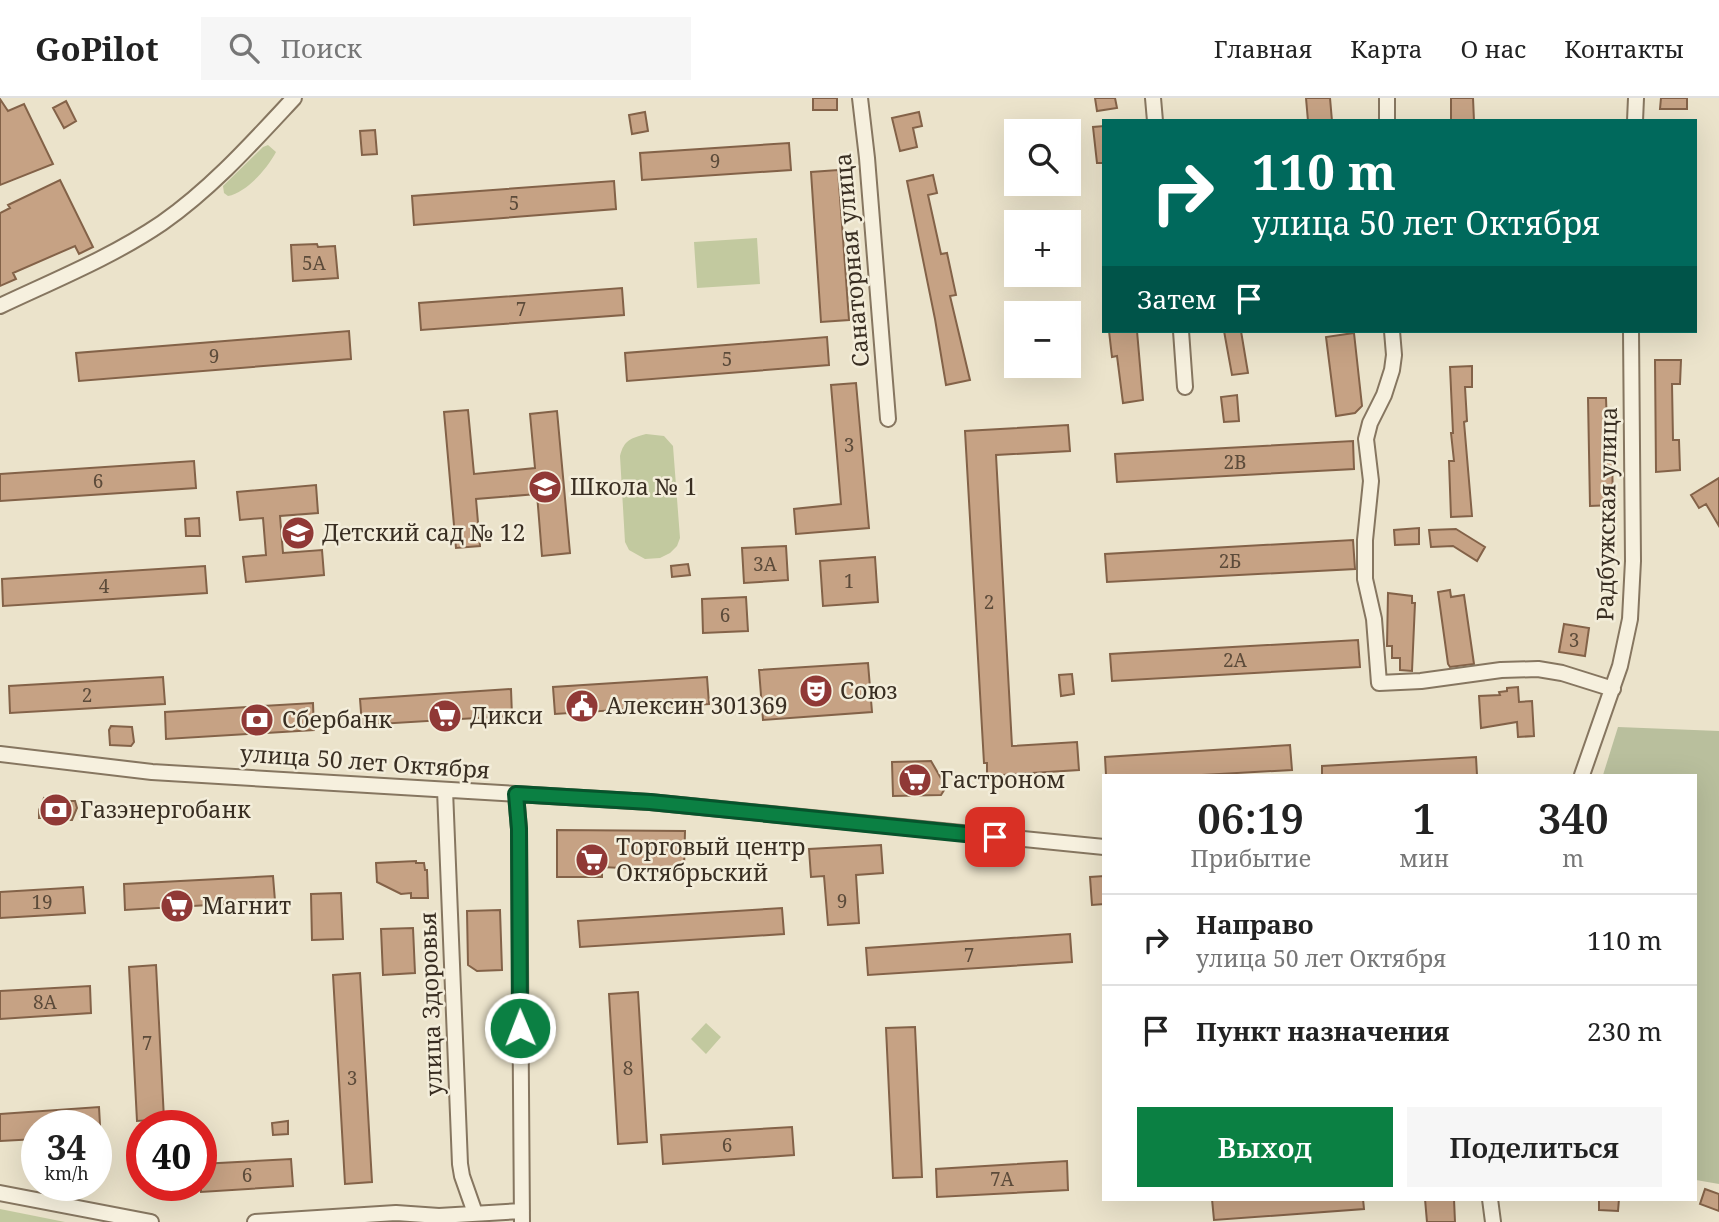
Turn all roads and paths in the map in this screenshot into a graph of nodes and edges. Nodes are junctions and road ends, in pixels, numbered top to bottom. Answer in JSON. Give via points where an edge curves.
{"nodes":[{"id":1,"x":294,"y":98,"type":"edge"},
{"id":2,"x":860,"y":98,"type":"edge"},
{"id":3,"x":1153,"y":98,"type":"edge"},
{"id":4,"x":1387,"y":98,"type":"edge"},
{"id":5,"x":1636,"y":98,"type":"edge"},
{"id":6,"x":1155,"y":119,"type":"edge"},
{"id":7,"x":1387,"y":119,"type":"edge"},
{"id":8,"x":1635,"y":119,"type":"edge"},
{"id":9,"x":0,"y":306,"type":"edge"},
{"id":10,"x":1181,"y":333,"type":"edge"},
{"id":11,"x":1392,"y":333,"type":"edge"},
{"id":12,"x":1630,"y":333,"type":"edge"},
{"id":13,"x":1185,"y":387,"type":"dead end"},
{"id":14,"x":888,"y":419,"type":"dead end"},
{"id":15,"x":1613,"y":689,"type":"junction"},
{"id":16,"x":0,"y":754,"type":"edge"},
{"id":17,"x":1582,"y":774,"type":"edge"},
{"id":18,"x":445,"y":790,"type":"junction"},
{"id":19,"x":516,"y":794,"type":"junction"},
{"id":20,"x":1102,"y":846,"type":"edge"},
{"id":21,"x":0,"y":1193,"type":"edge"},
{"id":22,"x":1490,"y":1201,"type":"edge"},
{"id":23,"x":478,"y":1213,"type":"junction"},
{"id":24,"x":522,"y":1217,"type":"edge"},
{"id":25,"x":151,"y":1222,"type":"edge"},
{"id":26,"x":255,"y":1222,"type":"edge"},
{"id":27,"x":500,"y":1222,"type":"edge"},
{"id":28,"x":1493,"y":1222,"type":"edge"}],
"edges":[{"from":1,"to":9,"type":"street","via":[[211,183],[162,223]]},
{"from":2,"to":14,"type":"street","name":"Санаторная улица"},
{"from":3,"to":6,"type":"street"},
{"from":4,"to":7,"type":"street"},
{"from":5,"to":8,"type":"street"},
{"from":10,"to":13,"type":"street"},
{"from":11,"to":15,"type":"street","via":[[1392,370],[1366,439],[1371,481],[1365,579],[1374,619],[1379,683],[1538,669]]},
{"from":12,"to":15,"type":"street","name":"Радбужская улица","via":[[1632,596],[1627,641]]},
{"from":15,"to":17,"type":"street","name":"Радбужская улица"},
{"from":16,"to":18,"type":"street","name":"улица 50 лет Октября","via":[[152,772]]},
{"from":18,"to":19,"type":"street","name":"улица 50 лет Октября"},
{"from":18,"to":23,"type":"street","name":"улица Здоровья","via":[[460,1164]]},
{"from":19,"to":20,"type":"street","name":"улица 50 лет Октября","via":[[650,802]]},
{"from":19,"to":24,"type":"street"},
{"from":21,"to":25,"type":"street"},
{"from":22,"to":28,"type":"street"},
{"from":23,"to":24,"type":"street"},
{"from":23,"to":26,"type":"street"},
{"from":23,"to":27,"type":"street"}]}
